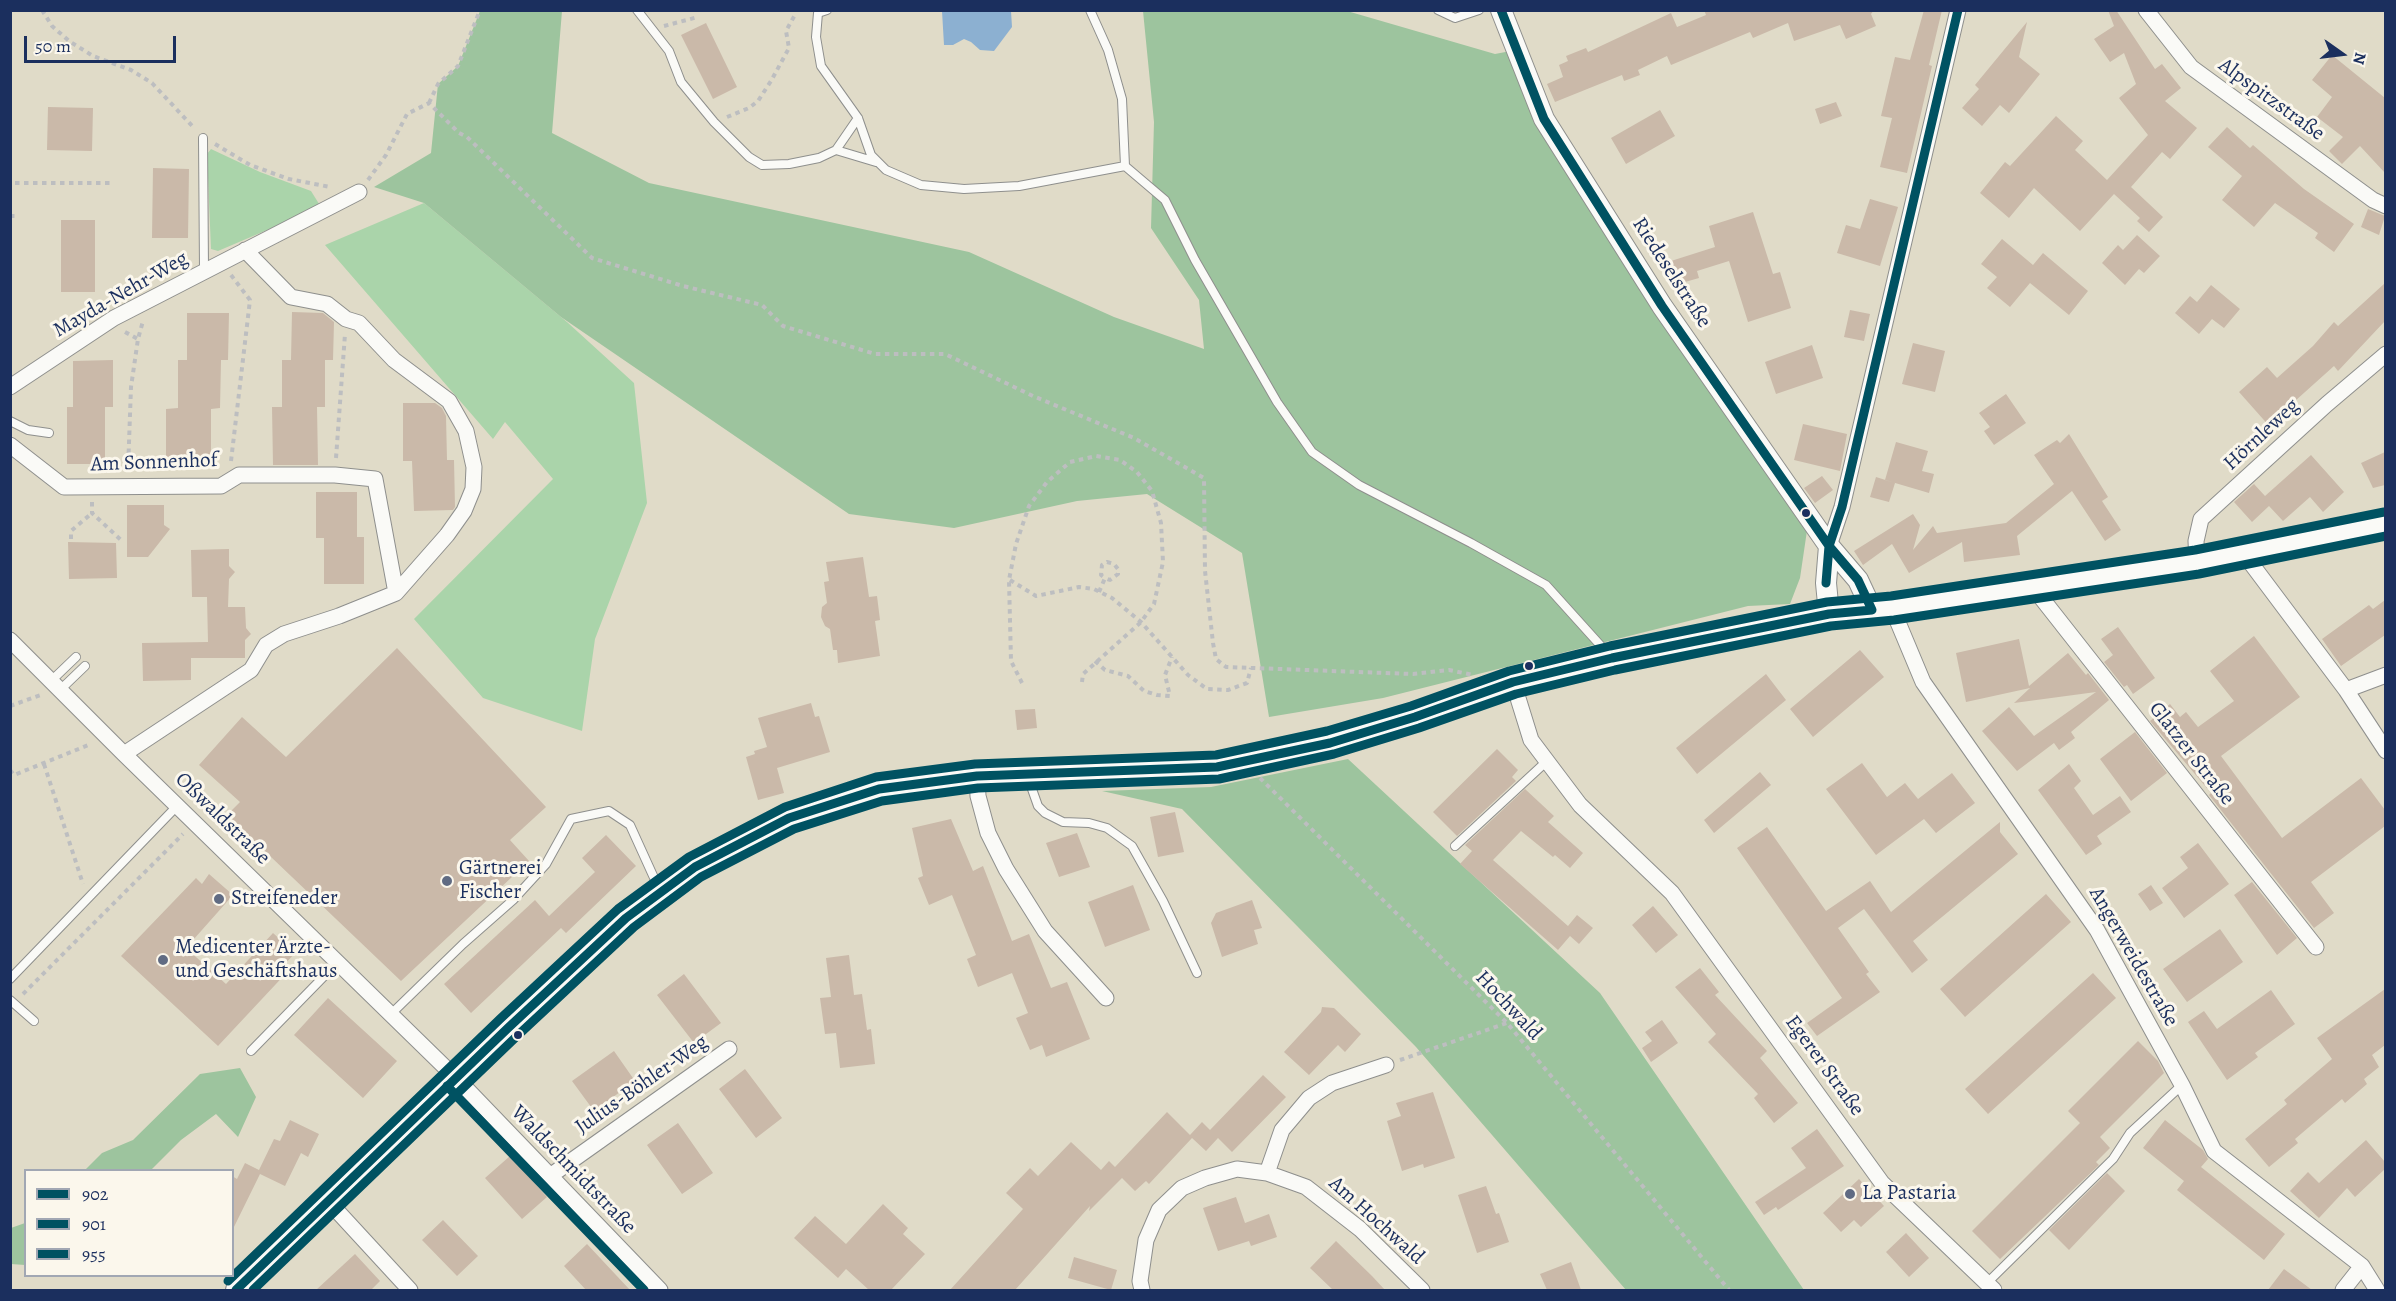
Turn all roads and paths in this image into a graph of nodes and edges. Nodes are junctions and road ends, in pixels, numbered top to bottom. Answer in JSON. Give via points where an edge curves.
{"nodes":[{"id":1,"x":42,"y":10,"type":"edge"},
{"id":2,"x":480,"y":10,"type":"edge"},
{"id":3,"x":637,"y":10,"type":"edge"},
{"id":4,"x":827,"y":10,"type":"edge"},
{"id":5,"x":1090,"y":10,"type":"edge"},
{"id":6,"x":1438,"y":10,"type":"edge"},
{"id":7,"x":1479,"y":10,"type":"edge"},
{"id":8,"x":1501,"y":10,"type":"edge"},
{"id":9,"x":1958,"y":10,"type":"edge"},
{"id":10,"x":2146,"y":10,"type":"edge"},
{"id":11,"x":796,"y":12,"type":"dead end"},
{"id":12,"x":699,"y":17,"type":"dead end"},
{"id":13,"x":652,"y":29,"type":"junction"},
{"id":14,"x":429,"y":103,"type":"junction"},
{"id":15,"x":858,"y":118,"type":"junction"},
{"id":16,"x":714,"y":122,"type":"junction"},
{"id":17,"x":203,"y":138,"type":"junction"},
{"id":18,"x":836,"y":150,"type":"junction"},
{"id":19,"x":876,"y":162,"type":"junction"},
{"id":20,"x":1125,"y":166,"type":"junction"},
{"id":21,"x":15,"y":183,"type":"dead end"},
{"id":22,"x":114,"y":183,"type":"dead end"},
{"id":23,"x":359,"y":192,"type":"junction"},
{"id":24,"x":2385,"y":206,"type":"edge"},
{"id":25,"x":10,"y":216,"type":"edge"},
{"id":26,"x":17,"y":216,"type":"dead end"},
{"id":27,"x":250,"y":247,"type":"junction"},
{"id":28,"x":221,"y":263,"type":"junction"},
{"id":29,"x":204,"y":270,"type":"junction"},
{"id":30,"x":148,"y":300,"type":"junction"},
{"id":31,"x":346,"y":319,"type":"junction"},
{"id":32,"x":2385,"y":354,"type":"edge"},
{"id":33,"x":10,"y":387,"type":"edge"},
{"id":34,"x":10,"y":421,"type":"edge"},
{"id":35,"x":49,"y":433,"type":"dead end"},
{"id":36,"x":10,"y":445,"type":"edge"},
{"id":37,"x":335,"y":475,"type":"junction"},
{"id":38,"x":228,"y":482,"type":"junction"},
{"id":39,"x":128,"y":486,"type":"junction"},
{"id":40,"x":92,"y":487,"type":"junction"},
{"id":41,"x":92,"y":513,"type":"junction"},
{"id":42,"x":2385,"y":524,"type":"edge"},
{"id":43,"x":71,"y":539,"type":"dead end"},
{"id":44,"x":121,"y":540,"type":"dead end"},
{"id":45,"x":1829,"y":546,"type":"junction"},
{"id":46,"x":2244,"y":554,"type":"junction"},
{"id":47,"x":2197,"y":562,"type":"junction"},
{"id":48,"x":1105,"y":578,"type":"junction"},
{"id":49,"x":1009,"y":580,"type":"junction"},
{"id":50,"x":2032,"y":586,"type":"junction"},
{"id":51,"x":396,"y":592,"type":"junction"},
{"id":52,"x":1099,"y":592,"type":"junction"},
{"id":53,"x":1892,"y":608,"type":"junction"},
{"id":54,"x":1872,"y":610,"type":"junction"},
{"id":55,"x":1829,"y":614,"type":"junction"},
{"id":56,"x":1141,"y":622,"type":"junction"},
{"id":57,"x":10,"y":640,"type":"edge"},
{"id":58,"x":76,"y":657,"type":"dead end"},
{"id":59,"x":1172,"y":657,"type":"junction"},
{"id":60,"x":1612,"y":658,"type":"junction"},
{"id":61,"x":1095,"y":661,"type":"junction"},
{"id":62,"x":85,"y":666,"type":"dead end"},
{"id":63,"x":1251,"y":668,"type":"junction"},
{"id":64,"x":2385,"y":675,"type":"edge"},
{"id":65,"x":1481,"y":676,"type":"dead end"},
{"id":66,"x":1082,"y":682,"type":"dead end"},
{"id":67,"x":1513,"y":682,"type":"junction"},
{"id":68,"x":1022,"y":683,"type":"dead end"},
{"id":69,"x":57,"y":687,"type":"junction"},
{"id":70,"x":2346,"y":690,"type":"junction"},
{"id":71,"x":10,"y":706,"type":"edge"},
{"id":72,"x":107,"y":737,"type":"junction"},
{"id":73,"x":2385,"y":751,"type":"edge"},
{"id":74,"x":124,"y":754,"type":"junction"},
{"id":75,"x":1547,"y":761,"type":"junction"},
{"id":76,"x":1243,"y":762,"type":"junction"},
{"id":77,"x":44,"y":765,"type":"junction"},
{"id":78,"x":10,"y":770,"type":"edge"},
{"id":79,"x":1026,"y":774,"type":"junction"},
{"id":80,"x":977,"y":776,"type":"junction"},
{"id":81,"x":178,"y":805,"type":"junction"},
{"id":82,"x":200,"y":827,"type":"junction"},
{"id":83,"x":1455,"y":846,"type":"dead end"},
{"id":84,"x":660,"y":893,"type":"junction"},
{"id":85,"x":88,"y":899,"type":"junction"},
{"id":86,"x":2316,"y":947,"type":"dead end"},
{"id":87,"x":338,"y":962,"type":"junction"},
{"id":88,"x":1197,"y":972,"type":"dead end"},
{"id":89,"x":10,"y":979,"type":"edge"},
{"id":90,"x":1106,"y":998,"type":"dead end"},
{"id":91,"x":12,"y":1001,"type":"edge"},
{"id":92,"x":391,"y":1014,"type":"junction"},
{"id":93,"x":34,"y":1022,"type":"dead end"},
{"id":94,"x":1507,"y":1023,"type":"junction"},
{"id":95,"x":729,"y":1049,"type":"dead end"},
{"id":96,"x":251,"y":1050,"type":"dead end"},
{"id":97,"x":1386,"y":1065,"type":"joint"},
{"id":98,"x":456,"y":1078,"type":"junction"},
{"id":99,"x":2182,"y":1085,"type":"junction"},
{"id":100,"x":1267,"y":1173,"type":"junction"},
{"id":101,"x":550,"y":1176,"type":"junction"},
{"id":102,"x":328,"y":1201,"type":"junction"},
{"id":103,"x":2362,"y":1266,"type":"junction"},
{"id":104,"x":1990,"y":1287,"type":"edge"},
{"id":105,"x":236,"y":1290,"type":"edge"},
{"id":106,"x":410,"y":1290,"type":"edge"},
{"id":107,"x":660,"y":1290,"type":"edge"},
{"id":108,"x":1142,"y":1290,"type":"edge"},
{"id":109,"x":1422,"y":1290,"type":"edge"},
{"id":110,"x":1729,"y":1290,"type":"edge"},
{"id":111,"x":2343,"y":1290,"type":"edge"},
{"id":112,"x":2377,"y":1290,"type":"edge"}],
"edges":[{"from":1,"to":17,"type":"path","via":[[69,41],[152,83]]},
{"from":2,"to":14,"type":"path","via":[[458,66],[438,84]]},
{"from":3,"to":13,"type":"lane"},
{"from":4,"to":15,"type":"lane","via":[[818,13],[816,37],[821,66]]},
{"from":5,"to":20,"type":"lane","via":[[1108,50],[1122,99]]},
{"from":6,"to":7,"type":"lane","via":[[1455,18]]},
{"from":8,"to":45,"type":"street","name":"Riedeselstraße","via":[[1544,119],[1662,306]]},
{"from":9,"to":45,"type":"street","via":[[1842,507]]},
{"from":10,"to":24,"type":"street","name":"Alpspitzstraße","via":[[2191,67]]},
{"from":11,"to":16,"type":"path","via":[[786,31],[789,48],[758,101]]},
{"from":12,"to":13,"type":"path"},
{"from":13,"to":16,"type":"lane","via":[[669,51],[681,82]]},
{"from":14,"to":23,"type":"path","via":[[407,114],[386,155]]},
{"from":14,"to":63,"type":"path","via":[[592,258],[762,305],[783,326],[876,354],[945,354],[1134,438],[1204,478],[1205,571],[1216,659],[1226,667]]},
{"from":15,"to":18,"type":"lane"},
{"from":15,"to":19,"type":"lane"},
{"from":16,"to":18,"type":"lane","via":[[762,165],[809,160]]},
{"from":17,"to":23,"type":"path","via":[[250,165],[289,179]]},
{"from":17,"to":29,"type":"lane"},
{"from":18,"to":19,"type":"lane"},
{"from":19,"to":20,"type":"lane","via":[[921,185],[964,189],[1019,186]]},
{"from":20,"to":60,"type":"lane","via":[[1165,200],[1277,402],[1312,452],[1359,485],[1546,585]]},
{"from":21,"to":22,"type":"path"},
{"from":23,"to":27,"type":"street","name":"Mayda-Nehr-Weg"},
{"from":25,"to":26,"type":"path"},
{"from":27,"to":28,"type":"street","name":"Mayda-Nehr-Weg"},
{"from":27,"to":31,"type":"street","via":[[291,297],[327,304]]},
{"from":28,"to":29,"type":"street","name":"Mayda-Nehr-Weg"},
{"from":28,"to":38,"type":"path","via":[[250,300]]},
{"from":29,"to":30,"type":"street","name":"Mayda-Nehr-Weg"},
{"from":30,"to":33,"type":"street","name":"Mayda-Nehr-Weg"},
{"from":30,"to":39,"type":"path","via":[[131,387]]},
{"from":31,"to":37,"type":"path"},
{"from":31,"to":51,"type":"street","via":[[359,323],[394,360],[448,401],[466,431],[474,466],[473,489],[464,511]]},
{"from":32,"to":47,"type":"street","name":"Hörnleweg","via":[[2201,519]]},
{"from":34,"to":35,"type":"lane","via":[[28,430]]},
{"from":36,"to":40,"type":"street","name":"Am Sonnenhof","via":[[64,487]]},
{"from":37,"to":38,"type":"street","name":"Am Sonnenhof","via":[[239,475]]},
{"from":37,"to":51,"type":"street","name":"Am Sonnenhof","via":[[375,478]]},
{"from":38,"to":39,"type":"street","name":"Am Sonnenhof","via":[[221,486]]},
{"from":39,"to":40,"type":"street","name":"Am Sonnenhof"},
{"from":40,"to":41,"type":"path"},
{"from":41,"to":43,"type":"path","via":[[71,531]]},
{"from":41,"to":44,"type":"path"},
{"from":42,"to":46,"type":"street"},
{"from":45,"to":54,"type":"street","name":"Riedeselstraße","via":[[1858,580]]},
{"from":45,"to":55,"type":"street"},
{"from":46,"to":47,"type":"street"},
{"from":46,"to":70,"type":"street"},
{"from":47,"to":50,"type":"street"},
{"from":48,"to":48,"type":"path","via":[[1110,580],[1118,574],[1114,564],[1102,565],[1101,575]]},
{"from":48,"to":52,"type":"path"},
{"from":49,"to":52,"type":"path","via":[[1036,596],[1079,587]]},
{"from":49,"to":56,"type":"path","via":[[1029,506],[1047,482],[1070,462],[1095,456],[1120,460],[1137,472],[1152,491],[1161,523],[1163,562],[1154,604]]},
{"from":49,"to":68,"type":"path","via":[[1011,661]]},
{"from":50,"to":53,"type":"street"},
{"from":50,"to":86,"type":"street","name":"Glatzer Straße"},
{"from":51,"to":74,"type":"street","via":[[284,634],[266,645],[251,670]]},
{"from":52,"to":56,"type":"path","via":[[1125,606]]},
{"from":53,"to":54,"type":"street"},
{"from":53,"to":99,"type":"street","name":"Angerweidestraße","via":[[1923,682],[2097,930]]},
{"from":54,"to":55,"type":"street"},
{"from":55,"to":60,"type":"street"},
{"from":56,"to":59,"type":"path"},
{"from":56,"to":61,"type":"path"},
{"from":57,"to":69,"type":"street","name":"Oßwaldstraße"},
{"from":58,"to":69,"type":"lane"},
{"from":59,"to":61,"type":"path","via":[[1165,675],[1170,696],[1144,692],[1128,676],[1105,670]]},
{"from":59,"to":63,"type":"path","via":[[1207,689],[1228,690],[1247,683]]},
{"from":60,"to":67,"type":"street"},
{"from":61,"to":66,"type":"path","via":[[1083,674]]},
{"from":62,"to":69,"type":"lane"},
{"from":63,"to":65,"type":"path","via":[[1413,674],[1449,670]]},
{"from":64,"to":70,"type":"street"},
{"from":67,"to":75,"type":"street","name":"Egerer Straße","via":[[1531,740]]},
{"from":67,"to":76,"type":"street","via":[[1341,740]]},
{"from":69,"to":71,"type":"path"},
{"from":69,"to":72,"type":"street","name":"Oßwaldstraße"},
{"from":70,"to":73,"type":"street"},
{"from":72,"to":74,"type":"street","name":"Oßwaldstraße"},
{"from":72,"to":77,"type":"path"},
{"from":74,"to":81,"type":"street","name":"Oßwaldstraße"},
{"from":75,"to":83,"type":"lane"},
{"from":75,"to":104,"type":"street","name":"Egerer Straße","via":[[1580,805],[1672,893],[1882,1183]]},
{"from":76,"to":79,"type":"street","via":[[1217,767]]},
{"from":76,"to":94,"type":"path","name":"Hochwald"},
{"from":77,"to":78,"type":"path","via":[[14,775]]},
{"from":77,"to":85,"type":"path"},
{"from":79,"to":80,"type":"street"},
{"from":79,"to":88,"type":"lane","via":[[1038,806],[1045,813],[1063,822],[1107,828],[1132,846]]},
{"from":80,"to":84,"type":"street","via":[[879,789],[789,818],[695,867]]},
{"from":80,"to":90,"type":"street","via":[[988,833],[1006,869],[1045,931]]},
{"from":81,"to":82,"type":"street","name":"Oßwaldstraße"},
{"from":81,"to":85,"type":"lane"},
{"from":82,"to":87,"type":"street","name":"Oßwaldstraße"},
{"from":82,"to":91,"type":"path","via":[[188,830],[172,844]]},
{"from":84,"to":92,"type":"lane","via":[[630,825],[609,811],[571,819],[546,864],[513,900]]},
{"from":84,"to":98,"type":"street","via":[[626,918]]},
{"from":85,"to":89,"type":"lane"},
{"from":87,"to":92,"type":"street","name":"Oßwaldstraße"},
{"from":87,"to":96,"type":"lane"},
{"from":91,"to":93,"type":"lane"},
{"from":92,"to":98,"type":"street","name":"Oßwaldstraße"},
{"from":94,"to":97,"type":"path"},
{"from":94,"to":110,"type":"path","name":"Hochwald"},
{"from":95,"to":101,"type":"street","name":"Julius-Böhler-Weg"},
{"from":97,"to":100,"type":"street","via":[[1332,1083],[1309,1098],[1282,1130]]},
{"from":98,"to":101,"type":"street","name":"Waldschmidtstraße"},
{"from":98,"to":102,"type":"street"},
{"from":99,"to":103,"type":"street","name":"Angerweidestraße","via":[[2214,1151]]},
{"from":99,"to":104,"type":"lane","via":[[2130,1133],[2113,1159]]},
{"from":100,"to":108,"type":"street","name":"Am Hochwald","via":[[1237,1169],[1182,1188],[1159,1210],[1146,1239]]},
{"from":100,"to":109,"type":"street","name":"Am Hochwald","via":[[1306,1187],[1360,1229]]},
{"from":101,"to":107,"type":"street","name":"Waldschmidtstraße"},
{"from":102,"to":105,"type":"street"},
{"from":102,"to":106,"type":"street"},
{"from":103,"to":111,"type":"street"},
{"from":103,"to":112,"type":"street","name":"Angerweidestraße"}]}
